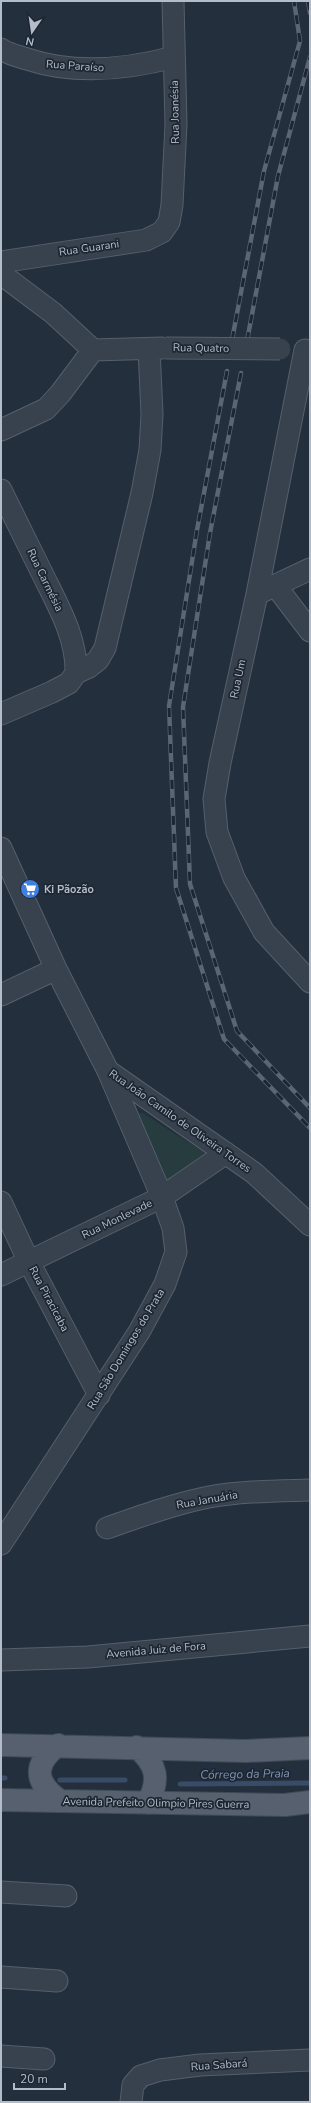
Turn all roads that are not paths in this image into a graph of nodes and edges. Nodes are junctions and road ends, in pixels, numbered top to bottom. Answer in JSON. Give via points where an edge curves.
{"nodes":[{"id":1,"x":173,"y":1,"type":"edge"},
{"id":2,"x":1,"y":49,"type":"edge"},
{"id":3,"x":174,"y":56,"type":"junction"},
{"id":4,"x":170,"y":222,"type":"joint"},
{"id":5,"x":1,"y":262,"type":"edge"},
{"id":6,"x":1,"y":274,"type":"edge"},
{"id":7,"x":157,"y":348,"type":"junction"},
{"id":8,"x":93,"y":350,"type":"junction"},
{"id":9,"x":307,"y":350,"type":"edge"},
{"id":10,"x":1,"y":430,"type":"edge"},
{"id":11,"x":1,"y":490,"type":"edge"},
{"id":12,"x":310,"y":569,"type":"edge"},
{"id":13,"x":266,"y":590,"type":"junction"},
{"id":14,"x":310,"y":631,"type":"edge"},
{"id":15,"x":76,"y":673,"type":"junction"},
{"id":16,"x":1,"y":714,"type":"edge"},
{"id":17,"x":1,"y":848,"type":"edge"},
{"id":18,"x":56,"y":969,"type":"junction"},
{"id":19,"x":310,"y":982,"type":"edge"},
{"id":20,"x":1,"y":995,"type":"edge"},
{"id":21,"x":108,"y":1071,"type":"junction"},
{"id":22,"x":226,"y":1153,"type":"junction"},
{"id":23,"x":162,"y":1197,"type":"junction"},
{"id":24,"x":1,"y":1202,"type":"edge"},
{"id":25,"x":310,"y":1226,"type":"edge"},
{"id":26,"x":29,"y":1262,"type":"junction"},
{"id":27,"x":1,"y":1275,"type":"edge"},
{"id":28,"x":99,"y":1395,"type":"junction"},
{"id":29,"x":310,"y":1490,"type":"edge"},
{"id":30,"x":107,"y":1528,"type":"dead end"},
{"id":31,"x":1,"y":1544,"type":"edge"},
{"id":32,"x":310,"y":1636,"type":"edge"},
{"id":33,"x":1,"y":1660,"type":"edge"},
{"id":34,"x":1,"y":1745,"type":"edge"},
{"id":35,"x":58,"y":1745,"type":"junction"},
{"id":36,"x":137,"y":1747,"type":"junction"},
{"id":37,"x":310,"y":1748,"type":"edge"},
{"id":38,"x":1,"y":1800,"type":"edge"},
{"id":39,"x":60,"y":1801,"type":"junction"},
{"id":40,"x":310,"y":1802,"type":"edge"},
{"id":41,"x":148,"y":1803,"type":"junction"},
{"id":42,"x":1,"y":1892,"type":"edge"},
{"id":43,"x":66,"y":1896,"type":"dead end"},
{"id":44,"x":1,"y":1978,"type":"edge"},
{"id":45,"x":57,"y":1981,"type":"dead end"},
{"id":46,"x":1,"y":2056,"type":"edge"},
{"id":47,"x":44,"y":2059,"type":"dead end"},
{"id":48,"x":310,"y":2060,"type":"edge"},
{"id":49,"x":132,"y":2093,"type":"edge"}],
"edges":[{"from":1,"to":3,"type":"street","name":"Rua Joanésia"},
{"from":2,"to":3,"type":"street","name":"Rua Paraíso","via":[[48,66],[97,70],[144,65]]},
{"from":3,"to":4,"type":"street","name":"Rua Joanésia","via":[[175,174]]},
{"from":4,"to":5,"type":"street","name":"Rua Guarani","via":[[162,232],[146,240]]},
{"from":6,"to":8,"type":"street","via":[[53,313]]},
{"from":7,"to":8,"type":"street","name":"Rua Quatro"},
{"from":7,"to":9,"type":"street","name":"Rua Quatro","bridge":true},
{"from":7,"to":15,"type":"street","via":[[150,450],[105,648],[98,660]]},
{"from":8,"to":10,"type":"street","via":[[46,409]]},
{"from":9,"to":13,"type":"street","name":"Rua Um"},
{"from":11,"to":15,"type":"street","name":"Rua Carmésia","via":[[64,617],[77,659]]},
{"from":12,"to":13,"type":"street"},
{"from":13,"to":14,"type":"street"},
{"from":13,"to":19,"type":"street","name":"Rua Um","via":[[220,763],[214,799],[217,832],[234,878],[264,932]]},
{"from":15,"to":16,"type":"street","via":[[69,683]]},
{"from":17,"to":18,"type":"street","name":"Rua João Camilo de Oliveira Torres"},
{"from":18,"to":20,"type":"street"},
{"from":18,"to":21,"type":"street","name":"Rua João Camilo de Oliveira Torres"},
{"from":21,"to":22,"type":"street","name":"Rua João Camilo de Oliveira Torres"},
{"from":21,"to":23,"type":"street","name":"Rua São Domingos do Prata"},
{"from":22,"to":23,"type":"street","name":"Rua Monlevade"},
{"from":22,"to":25,"type":"street","name":"Rua João Camilo de Oliveira Torres","via":[[254,1173]]},
{"from":23,"to":26,"type":"street","name":"Rua Monlevade"},
{"from":23,"to":28,"type":"street","name":"Rua São Domingos do Prata","via":[[173,1228],[176,1252],[165,1284],[139,1332]]},
{"from":24,"to":26,"type":"street","name":"Rua Piracicaba"},
{"from":26,"to":27,"type":"street","name":"Rua Monlevade"},
{"from":26,"to":28,"type":"street","name":"Rua Piracicaba"},
{"from":28,"to":31,"type":"street","name":"Rua São Domingos do Prata"},
{"from":29,"to":30,"type":"street","name":"Rua Januária","via":[[210,1497],[163,1508]]},
{"from":32,"to":33,"type":"street","name":"Avenida Juiz de Fora","via":[[88,1657]]},
{"from":34,"to":35,"type":"main road"},
{"from":35,"to":36,"type":"main road"},
{"from":35,"to":39,"type":"main road","via":[[47,1754],[39,1777],[44,1788]]},
{"from":36,"to":37,"type":"main road","via":[[246,1751]]},
{"from":36,"to":41,"type":"main road","via":[[153,1765],[155,1775],[155,1786]]},
{"from":38,"to":39,"type":"main road","name":"Avenida Prefeito Olimpio Pires Guerra"},
{"from":39,"to":41,"type":"main road","name":"Avenida Prefeito Olimpio Pires Guerra"},
{"from":40,"to":41,"type":"main road","name":"Avenida Prefeito Olimpio Pires Guerra","via":[[285,1805]]},
{"from":42,"to":43,"type":"street"},
{"from":44,"to":45,"type":"street"},
{"from":46,"to":47,"type":"street"},
{"from":48,"to":49,"type":"street","name":"Rua Sabará","via":[[200,2065],[160,2070],[141,2076]]}]}
